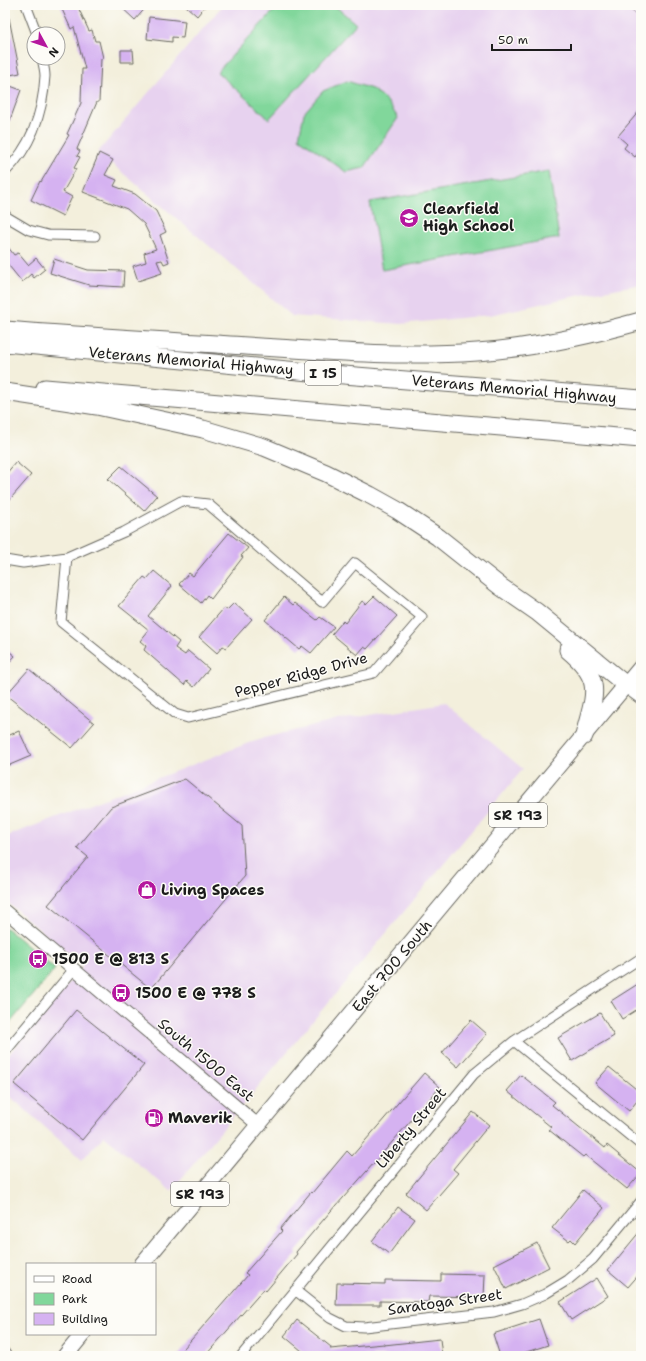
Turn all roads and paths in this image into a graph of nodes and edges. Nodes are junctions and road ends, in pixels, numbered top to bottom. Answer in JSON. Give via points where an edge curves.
{"nodes":[{"id":1,"x":26,"y":5,"type":"edge"},
{"id":2,"x":34,"y":26,"type":"edge"},
{"id":3,"x":43,"y":66,"type":"edge"},
{"id":4,"x":5,"y":172,"type":"edge"},
{"id":5,"x":5,"y":214,"type":"edge"},
{"id":6,"x":95,"y":236,"type":"dead end"},
{"id":7,"x":641,"y":321,"type":"edge"},
{"id":8,"x":5,"y":330,"type":"edge"},
{"id":9,"x":5,"y":343,"type":"edge"},
{"id":10,"x":5,"y":384,"type":"edge"},
{"id":11,"x":5,"y":392,"type":"edge"},
{"id":12,"x":641,"y":399,"type":"edge"},
{"id":13,"x":641,"y":439,"type":"edge"},
{"id":14,"x":67,"y":556,"type":"junction"},
{"id":15,"x":5,"y":560,"type":"edge"},
{"id":16,"x":501,"y":587,"type":"junction"},
{"id":17,"x":641,"y":668,"type":"edge"},
{"id":18,"x":626,"y":685,"type":"junction"},
{"id":19,"x":641,"y":696,"type":"edge"},
{"id":20,"x":584,"y":736,"type":"junction"},
{"id":21,"x":5,"y":911,"type":"edge"},
{"id":22,"x":641,"y":958,"type":"edge"},
{"id":23,"x":74,"y":969,"type":"junction"},
{"id":24,"x":514,"y":1040,"type":"junction"},
{"id":25,"x":5,"y":1052,"type":"edge"},
{"id":26,"x":258,"y":1125,"type":"junction"},
{"id":27,"x":641,"y":1145,"type":"edge"},
{"id":28,"x":641,"y":1201,"type":"edge"},
{"id":29,"x":143,"y":1263,"type":"edge"},
{"id":30,"x":295,"y":1290,"type":"junction"},
{"id":31,"x":83,"y":1335,"type":"edge"},
{"id":32,"x":5,"y":1353,"type":"edge"},
{"id":33,"x":7,"y":1356,"type":"edge"},
{"id":34,"x":65,"y":1356,"type":"edge"},
{"id":35,"x":241,"y":1356,"type":"edge"}],
"edges":[{"from":1,"to":2,"type":"street"},
{"from":3,"to":4,"type":"street","via":[[45,75],[39,115],[29,141]]},
{"from":5,"to":6,"type":"street","via":[[29,230],[48,235]]},
{"from":7,"to":8,"type":"highway","via":[[536,345],[476,352],[414,354],[349,353]]},
{"from":9,"to":12,"type":"highway","name":"Veterans Memorial Highway","number":"I 15","via":[[319,373]]},
{"from":10,"to":13,"type":"highway"},
{"from":11,"to":16,"type":"highway","via":[[97,406],[203,429],[285,455],[338,478],[397,510],[444,541]]},
{"from":14,"to":14,"type":"street","name":"Pepper Ridge Drive","via":[[124,532],[181,501],[208,504],[322,602],[355,563],[422,617],[374,673],[188,718],[175,714],[61,622]]},
{"from":14,"to":15,"type":"street","name":"Pepper Ridge Drive","via":[[23,563]]},
{"from":16,"to":18,"type":"highway","via":[[537,612]]},
{"from":16,"to":20,"type":"highway","via":[[526,616],[574,655],[589,674],[594,691]]},
{"from":17,"to":18,"type":"main road","name":"East 700 South","number":"SR 193"},
{"from":18,"to":19,"type":"main road"},
{"from":18,"to":20,"type":"main road","name":"East 700 South","number":"SR 193"},
{"from":20,"to":26,"type":"main road","name":"East 700 South","number":"SR 193"},
{"from":21,"to":23,"type":"street","name":"South 1500 East"},
{"from":22,"to":24,"type":"street","name":"Liberty Street"},
{"from":23,"to":25,"type":"street"},
{"from":23,"to":26,"type":"street","name":"South 1500 East"},
{"from":24,"to":27,"type":"street"},
{"from":24,"to":30,"type":"street","name":"Liberty Street","via":[[474,1074]]},
{"from":26,"to":29,"type":"main road","name":"East 700 South","number":"SR 193"},
{"from":28,"to":30,"type":"street","name":"Saratoga Street","via":[[593,1259],[568,1280],[522,1304],[494,1312],[364,1327],[346,1326],[330,1318]]},
{"from":30,"to":35,"type":"street","name":"Liberty Street"},
{"from":31,"to":34,"type":"main road"},
{"from":32,"to":33,"type":"street"}]}
